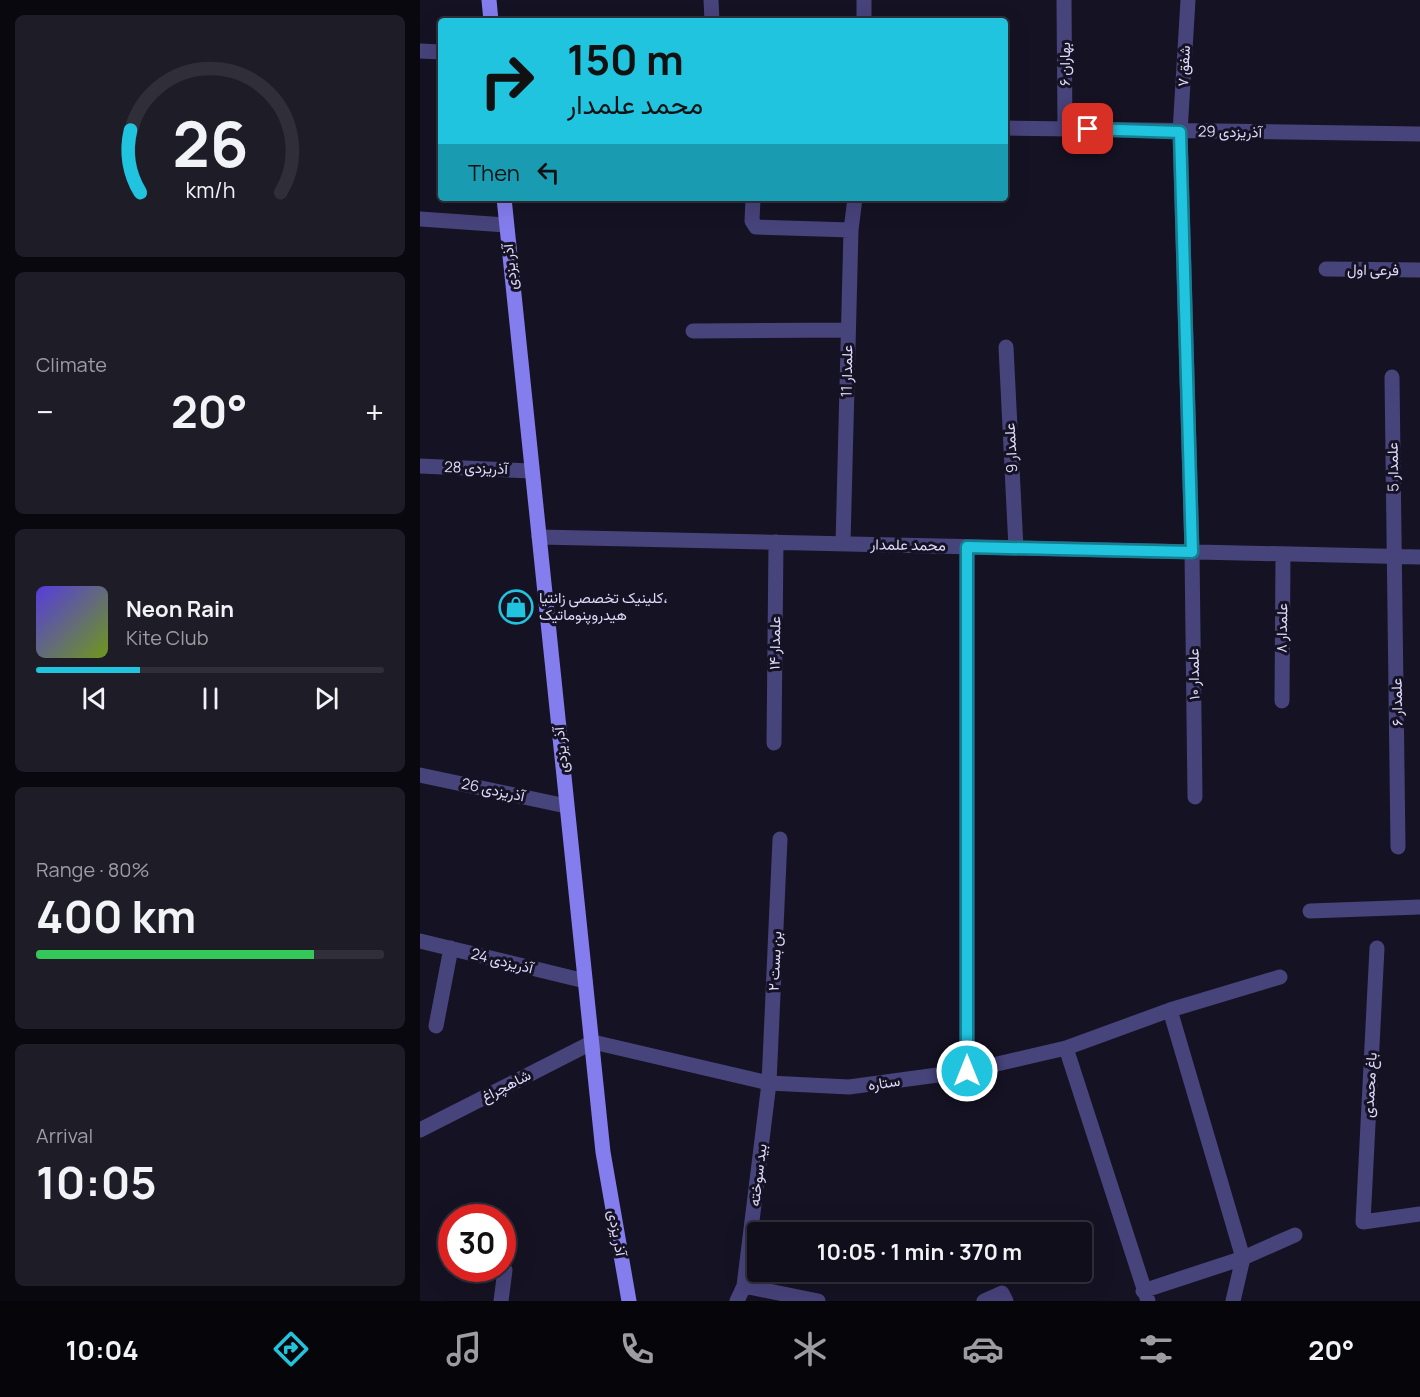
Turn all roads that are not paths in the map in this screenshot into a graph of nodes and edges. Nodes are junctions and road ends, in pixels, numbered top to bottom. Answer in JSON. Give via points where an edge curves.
{"nodes":[{"id":1,"x":489,"y":0,"type":"edge"},
{"id":2,"x":711,"y":0,"type":"edge"},
{"id":3,"x":864,"y":0,"type":"edge"},
{"id":4,"x":1065,"y":0,"type":"edge"},
{"id":5,"x":1188,"y":0,"type":"edge"},
{"id":6,"x":491,"y":18,"type":"edge"},
{"id":7,"x":712,"y":18,"type":"edge"},
{"id":8,"x":864,"y":18,"type":"edge"},
{"id":9,"x":420,"y":51,"type":"edge"},
{"id":10,"x":438,"y":52,"type":"edge"},
{"id":11,"x":1008,"y":128,"type":"edge"},
{"id":12,"x":1065,"y":129,"type":"junction"},
{"id":13,"x":1180,"y":132,"type":"junction"},
{"id":14,"x":1420,"y":134,"type":"edge"},
{"id":15,"x":504,"y":201,"type":"edge"},
{"id":16,"x":753,"y":201,"type":"edge"},
{"id":17,"x":855,"y":201,"type":"edge"},
{"id":18,"x":420,"y":219,"type":"edge"},
{"id":19,"x":506,"y":225,"type":"junction"},
{"id":20,"x":851,"y":230,"type":"junction"},
{"id":21,"x":1326,"y":269,"type":"dead end"},
{"id":22,"x":1420,"y":270,"type":"edge"},
{"id":23,"x":848,"y":330,"type":"junction"},
{"id":24,"x":693,"y":331,"type":"dead end"},
{"id":25,"x":1006,"y":347,"type":"dead end"},
{"id":26,"x":1392,"y":377,"type":"dead end"},
{"id":27,"x":420,"y":466,"type":"edge"},
{"id":28,"x":531,"y":471,"type":"junction"},
{"id":29,"x":539,"y":537,"type":"junction"},
{"id":30,"x":776,"y":542,"type":"junction"},
{"id":31,"x":843,"y":544,"type":"junction"},
{"id":32,"x":967,"y":547,"type":"junction"},
{"id":33,"x":1016,"y":548,"type":"junction"},
{"id":34,"x":1192,"y":552,"type":"junction"},
{"id":35,"x":1283,"y":554,"type":"junction"},
{"id":36,"x":1395,"y":556,"type":"junction"},
{"id":37,"x":1420,"y":557,"type":"edge"},
{"id":38,"x":1282,"y":701,"type":"dead end"},
{"id":39,"x":774,"y":743,"type":"dead end"},
{"id":40,"x":420,"y":775,"type":"edge"},
{"id":41,"x":1195,"y":797,"type":"dead end"},
{"id":42,"x":566,"y":806,"type":"junction"},
{"id":43,"x":780,"y":839,"type":"dead end"},
{"id":44,"x":1398,"y":847,"type":"dead end"},
{"id":45,"x":1420,"y":907,"type":"edge"},
{"id":46,"x":1310,"y":911,"type":"dead end"},
{"id":47,"x":420,"y":941,"type":"edge"},
{"id":48,"x":451,"y":948,"type":"junction"},
{"id":49,"x":1377,"y":948,"type":"dead end"},
{"id":50,"x":1280,"y":977,"type":"dead end"},
{"id":51,"x":585,"y":981,"type":"junction"},
{"id":52,"x":1170,"y":1010,"type":"junction"},
{"id":53,"x":436,"y":1026,"type":"dead end"},
{"id":54,"x":593,"y":1042,"type":"junction"},
{"id":55,"x":1066,"y":1048,"type":"junction"},
{"id":56,"x":967,"y":1071,"type":"junction"},
{"id":57,"x":769,"y":1083,"type":"junction"},
{"id":58,"x":420,"y":1130,"type":"edge"},
{"id":59,"x":1420,"y":1214,"type":"edge"},
{"id":60,"x":1295,"y":1235,"type":"dead end"},
{"id":61,"x":1243,"y":1258,"type":"junction"},
{"id":62,"x":503,"y":1282,"type":"edge"},
{"id":63,"x":744,"y":1286,"type":"junction"},
{"id":64,"x":1145,"y":1296,"type":"edge"},
{"id":65,"x":1004,"y":1297,"type":"edge"},
{"id":66,"x":501,"y":1301,"type":"edge"},
{"id":67,"x":629,"y":1301,"type":"edge"},
{"id":68,"x":737,"y":1301,"type":"edge"},
{"id":69,"x":818,"y":1301,"type":"edge"},
{"id":70,"x":984,"y":1301,"type":"edge"},
{"id":71,"x":1233,"y":1301,"type":"edge"}],
"edges":[{"from":1,"to":6,"type":"street"},
{"from":2,"to":7,"type":"street"},
{"from":3,"to":8,"type":"street"},
{"from":4,"to":12,"type":"street","name":"بهاران ۶"},
{"from":5,"to":13,"type":"street","name":"شفق ۷"},
{"from":9,"to":10,"type":"street"},
{"from":11,"to":12,"type":"street","name":"آذریزدی 29"},
{"from":12,"to":13,"type":"street","name":"آذریزدی 29"},
{"from":13,"to":14,"type":"street","name":"آذریزدی 29"},
{"from":13,"to":34,"type":"street","name":"شفق ۷"},
{"from":15,"to":19,"type":"street","name":"آذر یزدی"},
{"from":16,"to":20,"type":"street","via":[[756,227]]},
{"from":17,"to":20,"type":"street","name":"علمدار 11"},
{"from":18,"to":19,"type":"street"},
{"from":19,"to":28,"type":"street","name":"آذر یزدی"},
{"from":20,"to":23,"type":"street","name":"علمدار 11"},
{"from":21,"to":22,"type":"street","name":"فرعی اول"},
{"from":23,"to":24,"type":"street"},
{"from":23,"to":31,"type":"street","name":"علمدار 11"},
{"from":25,"to":33,"type":"street","name":"علمدار 9"},
{"from":26,"to":36,"type":"street","name":"علمدار 5"},
{"from":27,"to":28,"type":"street","name":"آذریزدی 28"},
{"from":28,"to":29,"type":"street","name":"آذر یزدی"},
{"from":29,"to":30,"type":"street","name":"محمد علمدار"},
{"from":29,"to":42,"type":"street","name":"آذر یزدی"},
{"from":30,"to":31,"type":"street","name":"محمد علمدار"},
{"from":30,"to":39,"type":"street","name":"علمدار ۱۴"},
{"from":31,"to":32,"type":"street","name":"محمد علمدار"},
{"from":32,"to":33,"type":"street","name":"محمد علمدار"},
{"from":32,"to":56,"type":"street"},
{"from":33,"to":34,"type":"street","name":"محمد علمدار"},
{"from":34,"to":35,"type":"street","name":"محمد علمدار"},
{"from":34,"to":41,"type":"street","name":"علمدار ۱۰"},
{"from":35,"to":36,"type":"street","name":"محمد علمدار"},
{"from":35,"to":38,"type":"street","name":"علمدار ۸"},
{"from":36,"to":37,"type":"street","name":"محمد علمدار"},
{"from":36,"to":44,"type":"street","name":"علمدار ۶"},
{"from":40,"to":42,"type":"street","name":"آذریزدی 26"},
{"from":42,"to":51,"type":"street","name":"آذر یزدی"},
{"from":43,"to":57,"type":"street","name":"بن بست ۲"},
{"from":45,"to":46,"type":"street"},
{"from":47,"to":48,"type":"street","name":"آذریزدی 24"},
{"from":48,"to":51,"type":"street","name":"آذریزدی 24"},
{"from":48,"to":53,"type":"street"},
{"from":49,"to":59,"type":"street","name":"باغ محمدی","via":[[1363,1222]]},
{"from":50,"to":52,"type":"street","name":"ستاره"},
{"from":51,"to":54,"type":"street","name":"آذر یزدی"},
{"from":52,"to":55,"type":"street","name":"ستاره"},
{"from":52,"to":61,"type":"street"},
{"from":54,"to":57,"type":"street","name":"ستاره"},
{"from":54,"to":58,"type":"street","name":"شاهچراغ"},
{"from":54,"to":67,"type":"street","name":"آذر یزدی","via":[[603,1152]]},
{"from":55,"to":56,"type":"street","name":"ستاره"},
{"from":55,"to":64,"type":"street"},
{"from":56,"to":57,"type":"street","name":"ستاره","via":[[849,1088]]},
{"from":57,"to":63,"type":"street","name":"بید سوخته"},
{"from":60,"to":61,"type":"street"},
{"from":61,"to":64,"type":"street"},
{"from":61,"to":71,"type":"street"},
{"from":62,"to":66,"type":"street"},
{"from":63,"to":68,"type":"street","name":"بید سوخته"},
{"from":63,"to":69,"type":"street"},
{"from":65,"to":70,"type":"street"}]}
